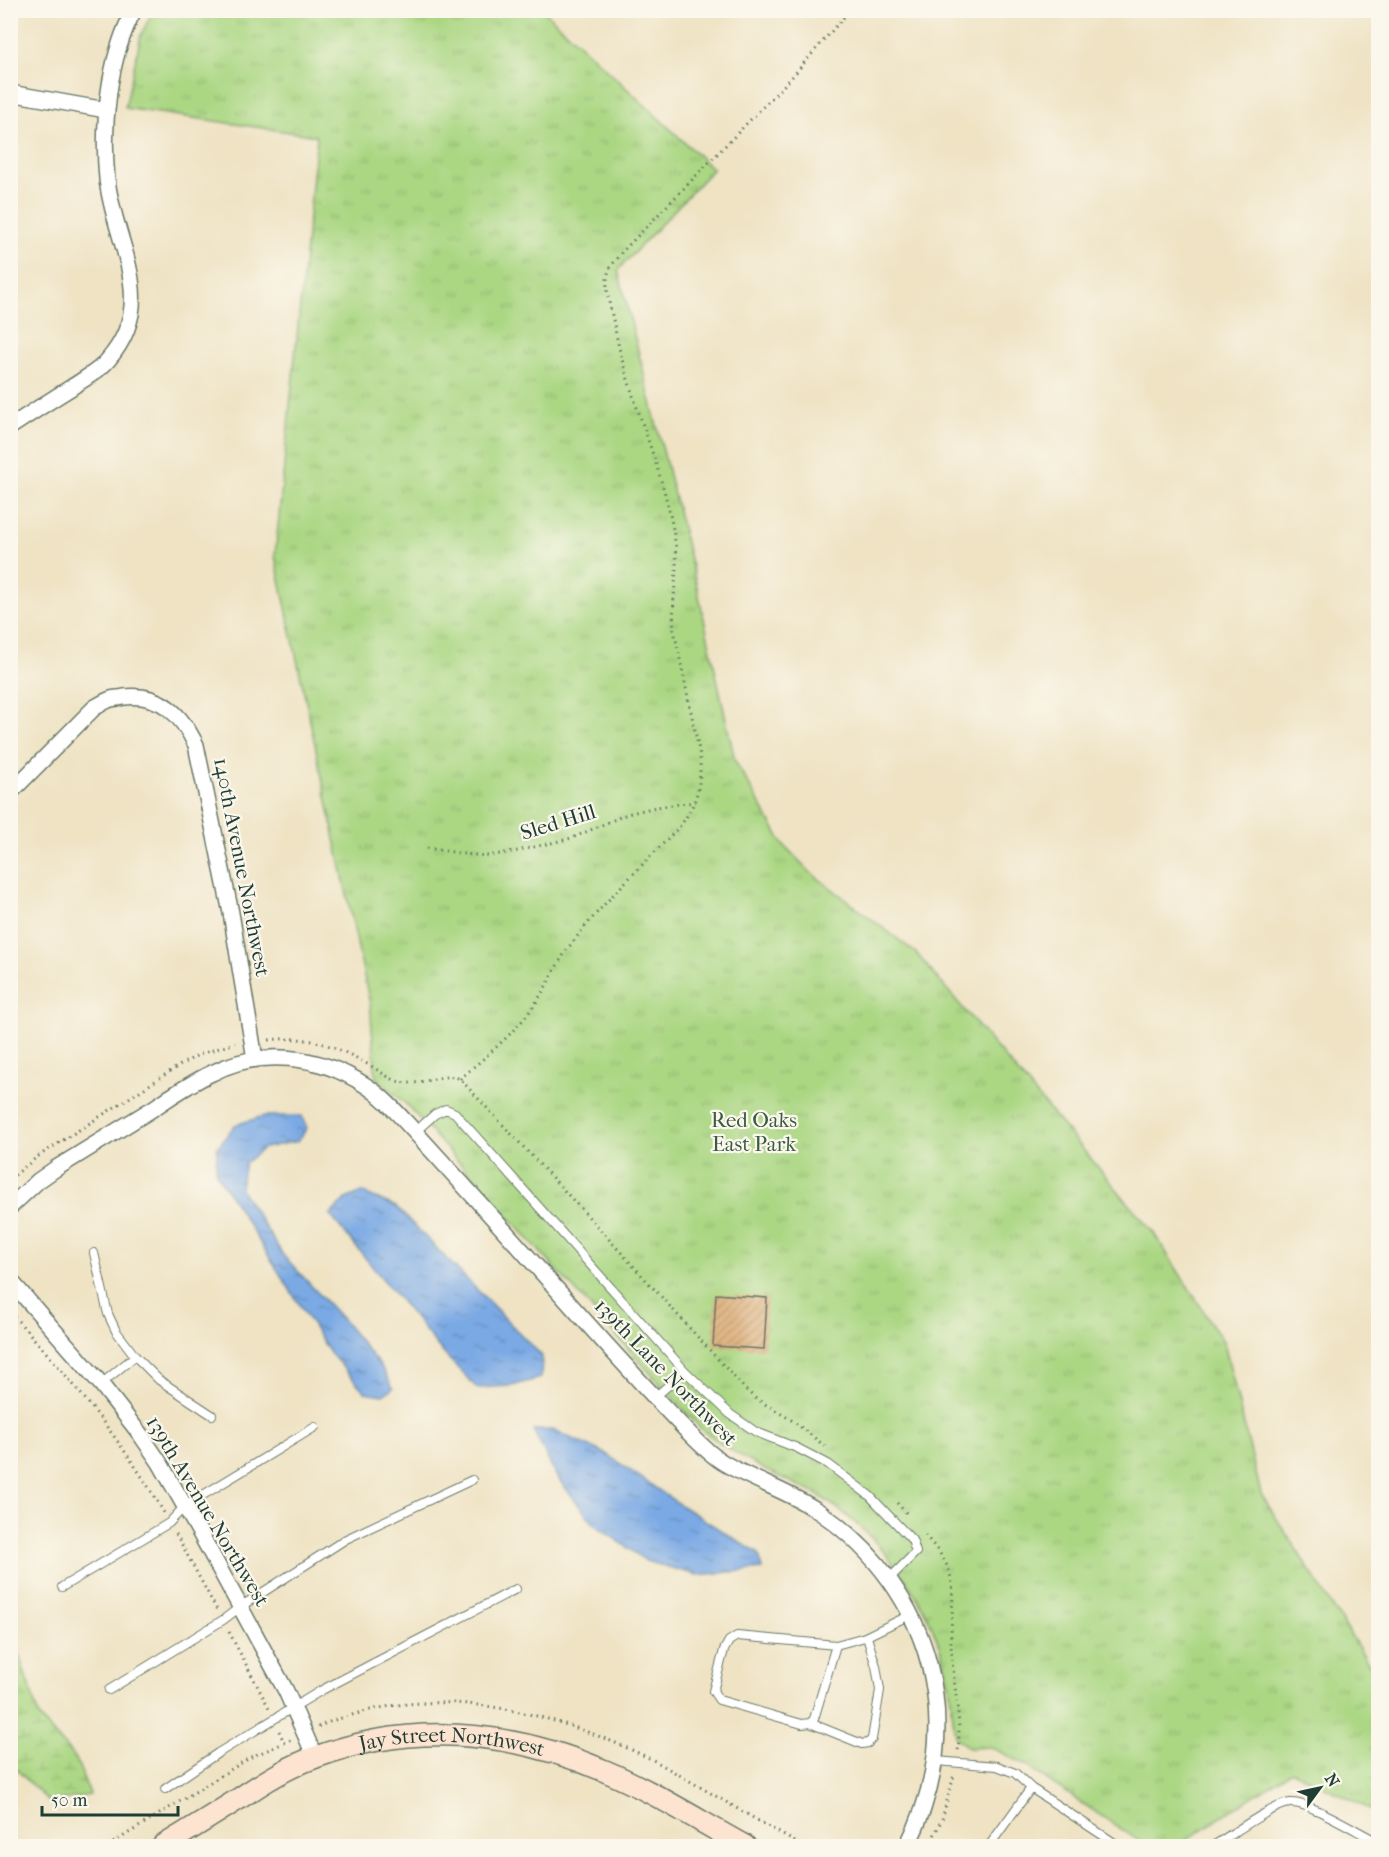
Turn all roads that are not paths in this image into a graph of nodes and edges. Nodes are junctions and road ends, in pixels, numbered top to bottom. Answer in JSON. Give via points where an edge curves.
{"nodes":[{"id":1,"x":134,"y":10,"type":"edge"},
{"id":2,"x":10,"y":93,"type":"edge"},
{"id":3,"x":106,"y":110,"type":"junction"},
{"id":4,"x":10,"y":427,"type":"edge"},
{"id":5,"x":10,"y":793,"type":"edge"},
{"id":6,"x":255,"y":1059,"type":"junction"},
{"id":7,"x":415,"y":1132,"type":"junction"},
{"id":8,"x":10,"y":1207,"type":"edge"},
{"id":9,"x":94,"y":1253,"type":"dead end"},
{"id":10,"x":10,"y":1280,"type":"edge"},
{"id":11,"x":135,"y":1356,"type":"junction"},
{"id":12,"x":685,"y":1371,"type":"junction"},
{"id":13,"x":101,"y":1384,"type":"junction"},
{"id":14,"x":655,"y":1397,"type":"junction"},
{"id":15,"x":212,"y":1415,"type":"dead end"},
{"id":16,"x":315,"y":1426,"type":"dead end"},
{"id":17,"x":472,"y":1480,"type":"dead end"},
{"id":18,"x":185,"y":1506,"type":"junction"},
{"id":19,"x":889,"y":1579,"type":"junction"},
{"id":20,"x":62,"y":1587,"type":"dead end"},
{"id":21,"x":516,"y":1589,"type":"dead end"},
{"id":22,"x":240,"y":1607,"type":"junction"},
{"id":23,"x":910,"y":1614,"type":"junction"},
{"id":24,"x":867,"y":1637,"type":"junction"},
{"id":25,"x":836,"y":1645,"type":"junction"},
{"id":26,"x":109,"y":1690,"type":"dead end"},
{"id":27,"x":293,"y":1707,"type":"junction"},
{"id":28,"x":810,"y":1723,"type":"junction"},
{"id":29,"x":315,"y":1757,"type":"junction"},
{"id":30,"x":936,"y":1761,"type":"junction"},
{"id":31,"x":1031,"y":1788,"type":"junction"},
{"id":32,"x":165,"y":1789,"type":"dead end"},
{"id":33,"x":1378,"y":1842,"type":"edge"},
{"id":34,"x":163,"y":1846,"type":"edge"},
{"id":35,"x":745,"y":1846,"type":"edge"},
{"id":36,"x":907,"y":1846,"type":"edge"},
{"id":37,"x":989,"y":1846,"type":"edge"},
{"id":38,"x":1119,"y":1846,"type":"edge"},
{"id":39,"x":1213,"y":1846,"type":"edge"}],
"edges":[{"from":1,"to":3,"type":"street","via":[[117,57]]},
{"from":2,"to":3,"type":"street"},
{"from":3,"to":4,"type":"street","via":[[108,181],[132,276],[134,300],[130,320],[124,339],[107,362]]},
{"from":5,"to":6,"type":"street","name":"140th Avenue Northwest","via":[[94,708],[111,699],[144,697],[168,706],[188,728],[196,745],[231,913]]},
{"from":6,"to":7,"type":"street","name":"139th Lane Northwest","via":[[301,1060],[346,1074],[387,1102]]},
{"from":6,"to":8,"type":"street","name":"139th Lane Northwest","via":[[228,1066],[191,1084],[55,1169]]},
{"from":7,"to":12,"type":"lane","via":[[435,1114],[446,1109],[455,1113]]},
{"from":7,"to":14,"type":"street","name":"139th Lane Northwest"},
{"from":9,"to":11,"type":"lane","via":[[108,1314]]},
{"from":10,"to":13,"type":"street","name":"139th Avenue Northwest"},
{"from":11,"to":13,"type":"lane"},
{"from":11,"to":15,"type":"lane","via":[[159,1380]]},
{"from":12,"to":14,"type":"lane"},
{"from":12,"to":19,"type":"lane","via":[[730,1414],[756,1432],[828,1464],[870,1496],[912,1540],[916,1552]]},
{"from":13,"to":18,"type":"street","name":"139th Avenue Northwest","via":[[160,1463]]},
{"from":14,"to":19,"type":"street","name":"139th Lane Northwest","via":[[723,1462],[796,1497],[839,1526]]},
{"from":16,"to":18,"type":"lane"},
{"from":17,"to":22,"type":"lane","via":[[346,1539]]},
{"from":18,"to":20,"type":"lane","via":[[169,1522]]},
{"from":18,"to":22,"type":"street","name":"139th Avenue Northwest"},
{"from":19,"to":23,"type":"street","name":"139th Lane Northwest"},
{"from":21,"to":27,"type":"lane"},
{"from":22,"to":26,"type":"lane"},
{"from":22,"to":27,"type":"street","name":"139th Avenue Northwest"},
{"from":23,"to":24,"type":"lane"},
{"from":23,"to":30,"type":"street","name":"139th Lane Northwest","via":[[933,1683],[938,1730]]},
{"from":24,"to":25,"type":"lane"},
{"from":24,"to":28,"type":"lane","via":[[880,1690],[872,1739],[862,1744]]},
{"from":25,"to":28,"type":"lane"},
{"from":25,"to":28,"type":"lane","via":[[737,1636],[724,1650],[713,1691],[719,1700]]},
{"from":27,"to":29,"type":"street","name":"139th Avenue Northwest"},
{"from":27,"to":32,"type":"lane"},
{"from":29,"to":34,"type":"street","name":"Jay Street Northwest","via":[[275,1776]]},
{"from":29,"to":35,"type":"street","name":"Jay Street Northwest","via":[[403,1736],[448,1734],[530,1745],[614,1775]]},
{"from":30,"to":31,"type":"lane","via":[[997,1766],[1015,1773]]},
{"from":30,"to":36,"type":"street","name":"139th Lane Northwest","via":[[925,1807]]},
{"from":31,"to":37,"type":"lane"},
{"from":31,"to":38,"type":"lane"},
{"from":33,"to":39,"type":"lane","via":[[1311,1808],[1292,1803],[1278,1806]]}]}
